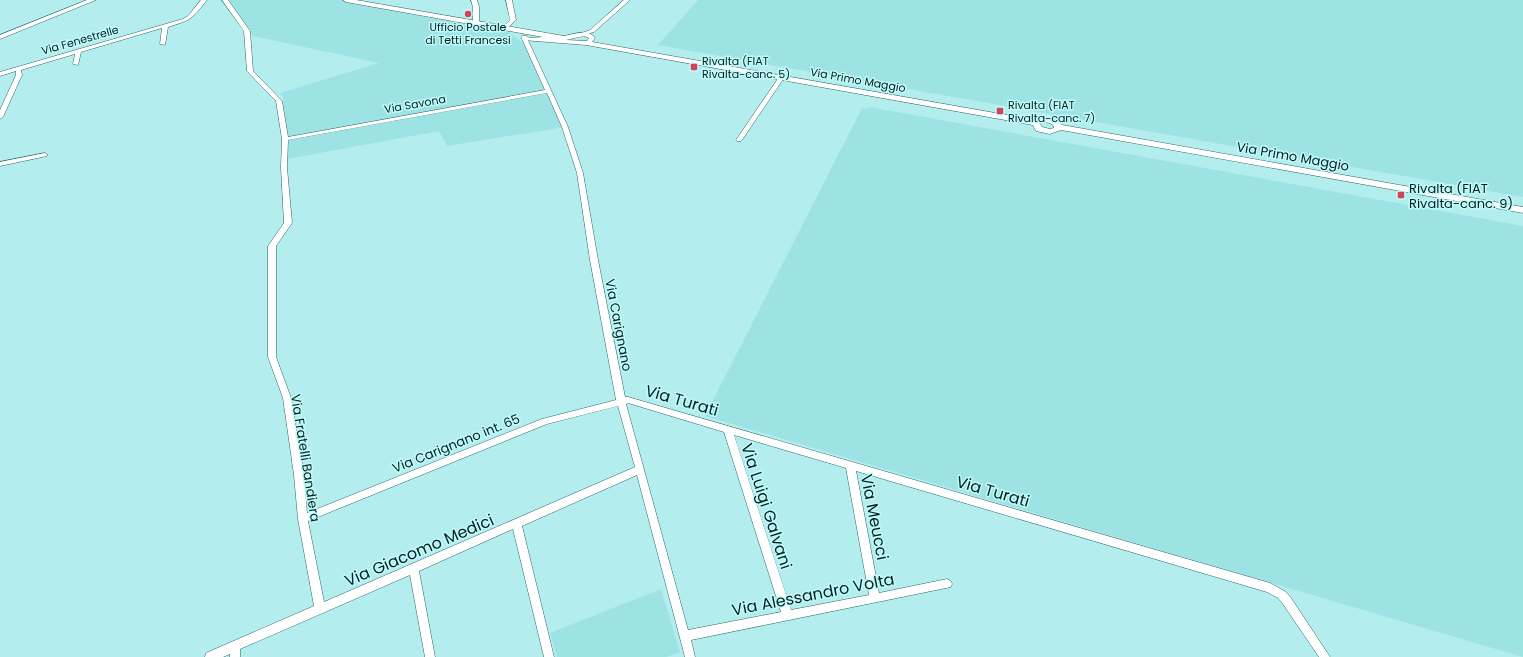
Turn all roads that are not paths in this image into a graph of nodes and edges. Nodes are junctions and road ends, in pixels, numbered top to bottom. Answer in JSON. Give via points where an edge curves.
{"nodes":[{"id":1,"x":86,"y":0,"type":"edge"},
{"id":2,"x":93,"y":0,"type":"edge"},
{"id":3,"x":204,"y":0,"type":"edge"},
{"id":4,"x":225,"y":0,"type":"edge"},
{"id":5,"x":346,"y":0,"type":"edge"},
{"id":6,"x":474,"y":0,"type":"edge"},
{"id":7,"x":509,"y":0,"type":"edge"},
{"id":8,"x":627,"y":0,"type":"edge"},
{"id":9,"x":363,"y":1,"type":"edge"},
{"id":10,"x":476,"y":24,"type":"junction"},
{"id":11,"x":165,"y":26,"type":"junction"},
{"id":12,"x":508,"y":30,"type":"junction"},
{"id":13,"x":0,"y":36,"type":"edge"},
{"id":14,"x":536,"y":36,"type":"junction"},
{"id":15,"x":590,"y":37,"type":"junction"},
{"id":16,"x":524,"y":38,"type":"junction"},
{"id":17,"x":574,"y":39,"type":"junction"},
{"id":18,"x":163,"y":44,"type":"dead end"},
{"id":19,"x":529,"y":47,"type":"junction"},
{"id":20,"x":79,"y":50,"type":"junction"},
{"id":21,"x":76,"y":64,"type":"dead end"},
{"id":22,"x":18,"y":69,"type":"junction"},
{"id":23,"x":0,"y":74,"type":"edge"},
{"id":24,"x":781,"y":78,"type":"junction"},
{"id":25,"x":549,"y":91,"type":"junction"},
{"id":26,"x":0,"y":117,"type":"edge"},
{"id":27,"x":1036,"y":123,"type":"junction"},
{"id":28,"x":1058,"y":127,"type":"junction"},
{"id":29,"x":285,"y":139,"type":"junction"},
{"id":30,"x":739,"y":140,"type":"dead end"},
{"id":31,"x":44,"y":155,"type":"dead end"},
{"id":32,"x":0,"y":164,"type":"edge"},
{"id":33,"x":1523,"y":210,"type":"edge"},
{"id":34,"x":621,"y":401,"type":"junction"},
{"id":35,"x":727,"y":428,"type":"junction"},
{"id":36,"x":850,"y":465,"type":"junction"},
{"id":37,"x":640,"y":469,"type":"junction"},
{"id":38,"x":303,"y":519,"type":"junction"},
{"id":39,"x":517,"y":524,"type":"junction"},
{"id":40,"x":414,"y":569,"type":"junction"},
{"id":41,"x":947,"y":584,"type":"dead end"},
{"id":42,"x":875,"y":598,"type":"junction"},
{"id":43,"x":320,"y":608,"type":"junction"},
{"id":44,"x":787,"y":615,"type":"junction"},
{"id":45,"x":685,"y":636,"type":"junction"},
{"id":46,"x":235,"y":652,"type":"edge"},
{"id":47,"x":210,"y":657,"type":"edge"},
{"id":48,"x":430,"y":657,"type":"edge"},
{"id":49,"x":549,"y":657,"type":"edge"},
{"id":50,"x":690,"y":657,"type":"edge"},
{"id":51,"x":1325,"y":657,"type":"edge"}],
"edges":[{"from":1,"to":13,"type":"main road"},
{"from":2,"to":13,"type":"main road"},
{"from":3,"to":11,"type":"street","name":"Via Fenestrelle","via":[[190,17]]},
{"from":4,"to":29,"type":"street","name":"Via Fratelli Bandiera","via":[[247,31],[250,71],[279,101]]},
{"from":5,"to":9,"type":"main road"},
{"from":6,"to":10,"type":"street"},
{"from":7,"to":12,"type":"street","via":[[513,20]]},
{"from":8,"to":15,"type":"street"},
{"from":9,"to":10,"type":"main road"},
{"from":10,"to":12,"type":"main road"},
{"from":11,"to":18,"type":"street"},
{"from":11,"to":20,"type":"street","name":"Via Fenestrelle"},
{"from":12,"to":14,"type":"main road"},
{"from":12,"to":16,"type":"main road"},
{"from":14,"to":16,"type":"main road","via":[[529,41]]},
{"from":14,"to":17,"type":"main road"},
{"from":14,"to":19,"type":"street"},
{"from":15,"to":17,"type":"main road","via":[[584,34]]},
{"from":15,"to":17,"type":"main road","via":[[580,43]]},
{"from":15,"to":24,"type":"main road","name":"Via Primo Maggio","via":[[605,47]]},
{"from":16,"to":19,"type":"street","name":"Via Carignano"},
{"from":19,"to":25,"type":"street","name":"Via Carignano"},
{"from":20,"to":21,"type":"street"},
{"from":20,"to":22,"type":"street","name":"Via Fenestrelle"},
{"from":22,"to":23,"type":"street","name":"Via Fenestrelle"},
{"from":22,"to":26,"type":"street","via":[[18,75]]},
{"from":24,"to":27,"type":"main road","name":"Via Primo Maggio"},
{"from":24,"to":30,"type":"street"},
{"from":25,"to":29,"type":"street","name":"Via Savona"},
{"from":25,"to":34,"type":"street","name":"Via Carignano","via":[[565,127],[580,173]]},
{"from":27,"to":28,"type":"main road","via":[[1050,120]]},
{"from":27,"to":28,"type":"main road","via":[[1037,127],[1046,131],[1056,130]]},
{"from":28,"to":33,"type":"main road","name":"Via Primo Maggio"},
{"from":29,"to":38,"type":"street","name":"Via Fratelli Bandiera","via":[[284,168],[288,223],[272,246],[272,357],[287,398]]},
{"from":31,"to":32,"type":"street"},
{"from":34,"to":35,"type":"street","name":"Via Turati","via":[[628,400]]},
{"from":34,"to":37,"type":"street","name":"Via Carignano"},
{"from":34,"to":38,"type":"street","name":"Via Carignano int. 65","via":[[545,421]]},
{"from":35,"to":36,"type":"street","name":"Via Turati"},
{"from":35,"to":44,"type":"street","name":"Via Luigi Galvani"},
{"from":36,"to":42,"type":"street","name":"Via Meucci"},
{"from":36,"to":51,"type":"street","name":"Via Turati","via":[[1270,588],[1287,601]]},
{"from":37,"to":39,"type":"street","name":"Via Giacomo Medici"},
{"from":37,"to":45,"type":"street","name":"Via Carignano"},
{"from":38,"to":43,"type":"street","name":"Via Fratelli Bandiera"},
{"from":39,"to":40,"type":"street","name":"Via Giacomo Medici"},
{"from":39,"to":49,"type":"street"},
{"from":40,"to":43,"type":"street","name":"Via Giacomo Medici"},
{"from":40,"to":48,"type":"street"},
{"from":41,"to":42,"type":"street","name":"Via Alessandro Volta"},
{"from":42,"to":44,"type":"street","name":"Via Alessandro Volta"},
{"from":43,"to":46,"type":"street","name":"Via Giacomo Medici"},
{"from":44,"to":45,"type":"street","name":"Via Alessandro Volta"},
{"from":45,"to":50,"type":"street","name":"Via Carignano"},
{"from":46,"to":47,"type":"street","name":"Via Giacomo Medici"}]}
